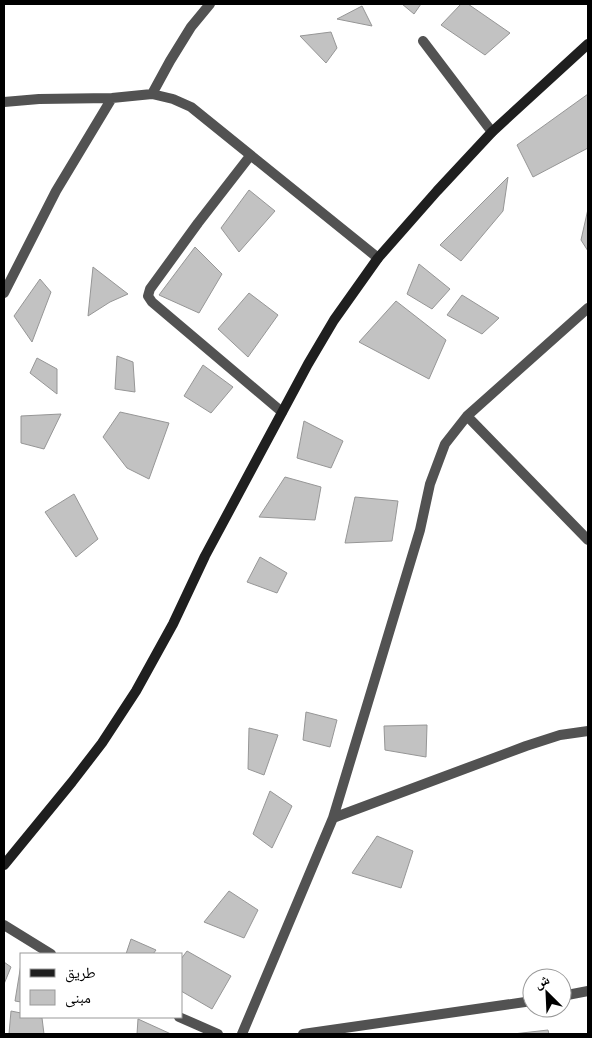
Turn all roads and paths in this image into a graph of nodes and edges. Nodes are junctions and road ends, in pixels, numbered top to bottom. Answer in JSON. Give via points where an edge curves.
{"nodes":[{"id":1,"x":210,"y":4,"type":"edge"},
{"id":2,"x":423,"y":41,"type":"dead end"},
{"id":3,"x":588,"y":44,"type":"edge"},
{"id":4,"x":152,"y":94,"type":"junction"},
{"id":5,"x":112,"y":98,"type":"junction"},
{"id":6,"x":4,"y":102,"type":"edge"},
{"id":7,"x":492,"y":132,"type":"junction"},
{"id":8,"x":250,"y":156,"type":"junction"},
{"id":9,"x":378,"y":258,"type":"junction"},
{"id":10,"x":4,"y":293,"type":"edge"},
{"id":11,"x":588,"y":308,"type":"edge"},
{"id":12,"x":282,"y":412,"type":"junction"},
{"id":13,"x":467,"y":416,"type":"junction"},
{"id":14,"x":588,"y":540,"type":"edge"},
{"id":15,"x":588,"y":731,"type":"edge"},
{"id":16,"x":333,"y":818,"type":"junction"},
{"id":17,"x":4,"y":865,"type":"edge"},
{"id":18,"x":4,"y":925,"type":"edge"},
{"id":19,"x":49,"y":953,"type":"edge"},
{"id":20,"x":588,"y":991,"type":"edge"},
{"id":21,"x":572,"y":994,"type":"edge"},
{"id":22,"x":522,"y":1002,"type":"edge"},
{"id":23,"x":181,"y":1018,"type":"edge"},
{"id":24,"x":218,"y":1034,"type":"edge"},
{"id":25,"x":242,"y":1034,"type":"edge"},
{"id":26,"x":303,"y":1034,"type":"edge"}],
"edges":[{"from":1,"to":4,"type":"street","via":[[187,34]]},
{"from":2,"to":7,"type":"street"},
{"from":3,"to":7,"type":"main road"},
{"from":4,"to":5,"type":"street"},
{"from":4,"to":8,"type":"street","via":[[192,107]]},
{"from":5,"to":6,"type":"street"},
{"from":5,"to":10,"type":"street","via":[[56,191]]},
{"from":7,"to":9,"type":"main road"},
{"from":8,"to":9,"type":"street"},
{"from":8,"to":12,"type":"street","via":[[198,223],[148,296]]},
{"from":9,"to":12,"type":"main road","via":[[334,320]]},
{"from":11,"to":13,"type":"street"},
{"from":12,"to":17,"type":"main road","via":[[136,691],[102,743]]},
{"from":13,"to":14,"type":"street"},
{"from":13,"to":16,"type":"street","via":[[446,444],[430,484],[420,530]]},
{"from":15,"to":16,"type":"street","via":[[560,735],[526,746]]},
{"from":16,"to":25,"type":"street"},
{"from":18,"to":19,"type":"street"},
{"from":20,"to":21,"type":"street"},
{"from":22,"to":26,"type":"street"},
{"from":23,"to":24,"type":"street"}]}
